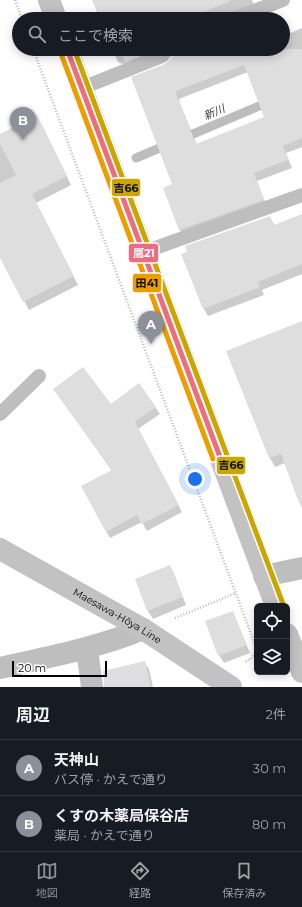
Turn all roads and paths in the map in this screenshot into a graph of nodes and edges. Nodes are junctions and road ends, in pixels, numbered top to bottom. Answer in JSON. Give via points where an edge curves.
{"nodes":[{"id":1,"x":15,"y":0,"type":"edge"},
{"id":2,"x":49,"y":0,"type":"edge"},
{"id":3,"x":283,"y":0,"type":"edge"},
{"id":4,"x":19,"y":12,"type":"edge"},
{"id":5,"x":53,"y":12,"type":"edge"},
{"id":6,"x":251,"y":12,"type":"edge"},
{"id":7,"x":36,"y":56,"type":"edge"},
{"id":8,"x":70,"y":56,"type":"edge"},
{"id":9,"x":162,"y":56,"type":"edge"},
{"id":10,"x":82,"y":88,"type":"junction"},
{"id":11,"x":302,"y":195,"type":"edge"},
{"id":12,"x":144,"y":252,"type":"junction"},
{"id":13,"x":39,"y":376,"type":"dead end"},
{"id":14,"x":0,"y":414,"type":"edge"},
{"id":15,"x":0,"y":549,"type":"edge"},
{"id":16,"x":302,"y":568,"type":"edge"},
{"id":17,"x":264,"y":576,"type":"junction"},
{"id":18,"x":236,"y":593,"type":"junction"},
{"id":19,"x":275,"y":603,"type":"edge"},
{"id":20,"x":172,"y":619,"type":"dead end"},
{"id":21,"x":143,"y":629,"type":"junction"},
{"id":22,"x":289,"y":639,"type":"edge"},
{"id":23,"x":87,"y":649,"type":"junction"},
{"id":24,"x":242,"y":663,"type":"dead end"},
{"id":25,"x":0,"y":668,"type":"edge"},
{"id":26,"x":302,"y":672,"type":"edge"},
{"id":27,"x":92,"y":687,"type":"edge"},
{"id":28,"x":231,"y":687,"type":"edge"}],
"edges":[{"from":1,"to":4,"type":"path"},
{"from":2,"to":5,"type":"street"},
{"from":3,"to":6,"type":"lane"},
{"from":7,"to":18,"type":"path"},
{"from":8,"to":10,"type":"street"},
{"from":9,"to":10,"type":"lane"},
{"from":10,"to":12,"type":"street"},
{"from":11,"to":12,"type":"lane"},
{"from":12,"to":17,"type":"street"},
{"from":13,"to":14,"type":"lane"},
{"from":15,"to":21,"type":"street","name":"Maesawa-Hōya Line"},
{"from":16,"to":17,"type":"street"},
{"from":17,"to":19,"type":"street"},
{"from":18,"to":20,"type":"path"},
{"from":18,"to":24,"type":"path","via":[[257,650],[251,658]]},
{"from":21,"to":23,"type":"street"},
{"from":21,"to":28,"type":"street","name":"Maesawa-Hōya Line"},
{"from":22,"to":26,"type":"street"},
{"from":23,"to":25,"type":"street"},
{"from":23,"to":27,"type":"street"}]}
